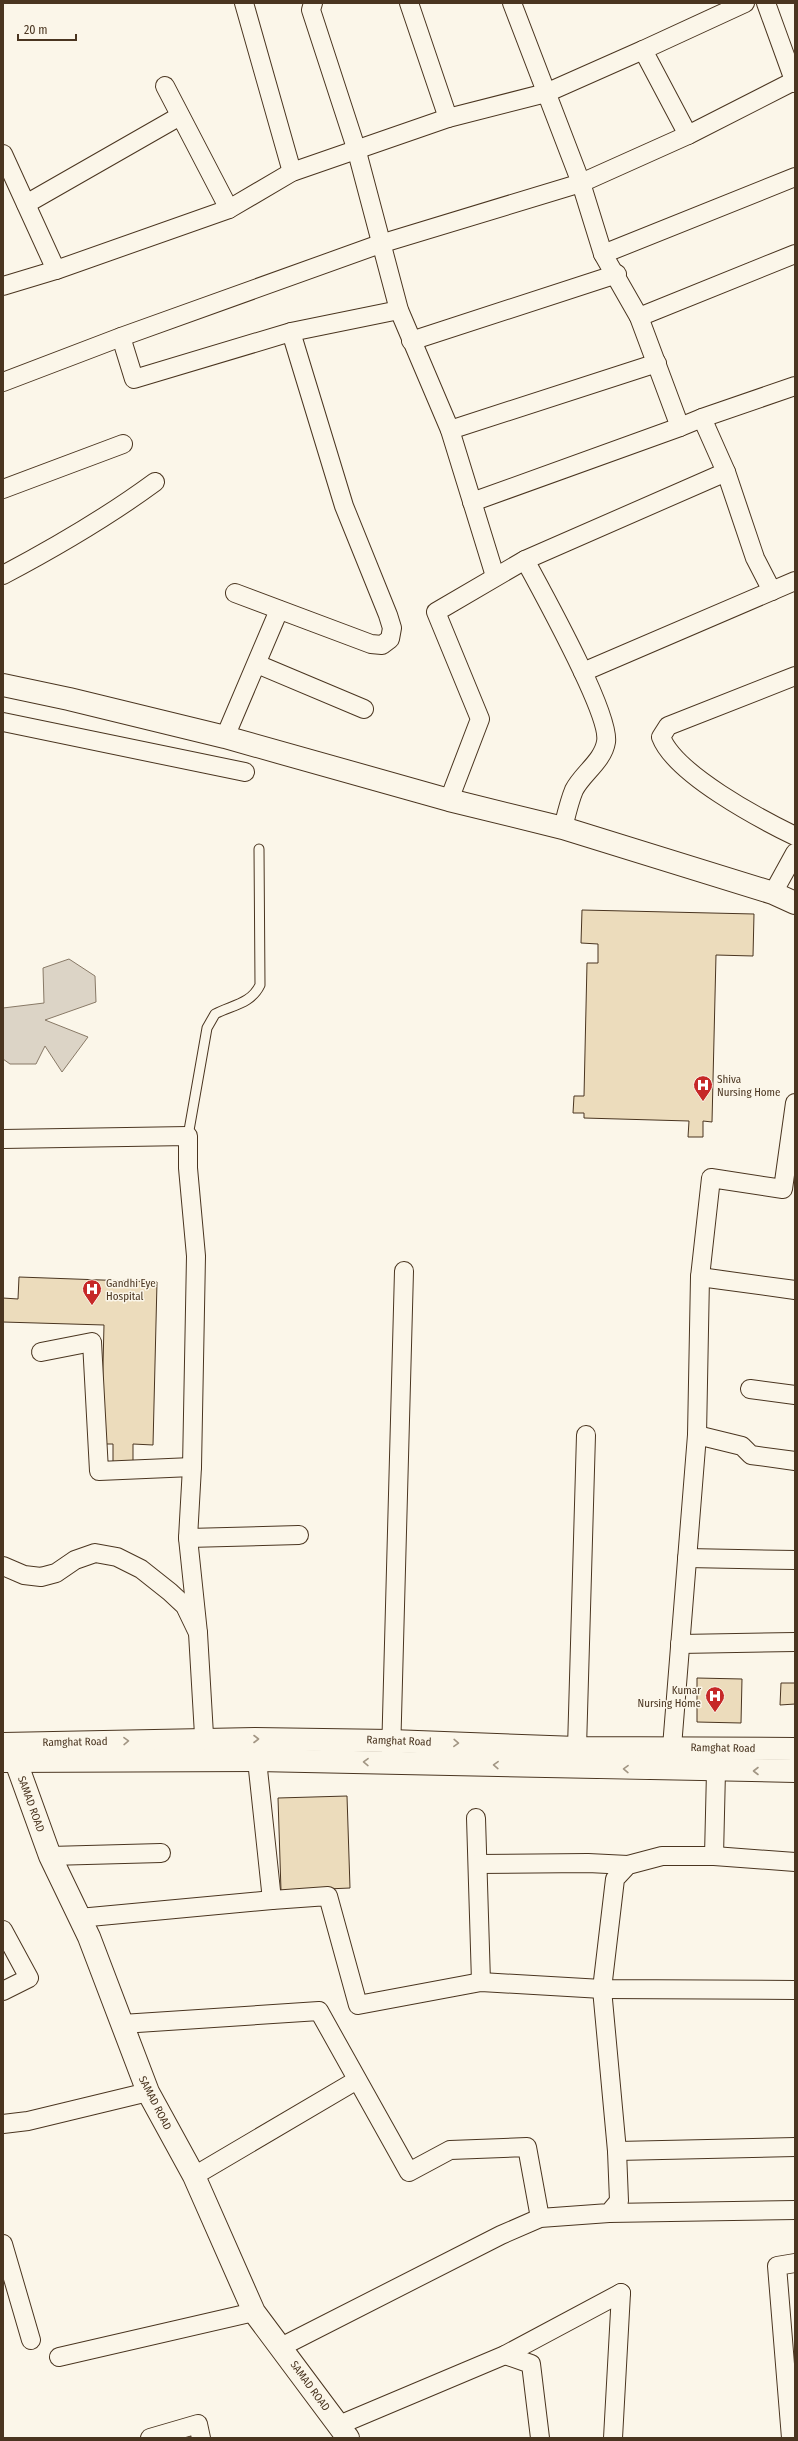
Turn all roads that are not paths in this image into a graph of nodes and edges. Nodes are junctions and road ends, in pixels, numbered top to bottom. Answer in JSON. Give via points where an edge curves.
{"nodes":[{"id":1,"x":244,"y":3,"type":"edge"},
{"id":2,"x":313,"y":3,"type":"edge"},
{"id":3,"x":409,"y":3,"type":"edge"},
{"id":4,"x":512,"y":3,"type":"edge"},
{"id":5,"x":745,"y":3,"type":"edge"},
{"id":6,"x":766,"y":3,"type":"edge"},
{"id":7,"x":643,"y":50,"type":"junction"},
{"id":8,"x":794,"y":82,"type":"edge"},
{"id":9,"x":164,"y":86,"type":"dead end"},
{"id":10,"x":546,"y":93,"type":"junction"},
{"id":11,"x":180,"y":116,"type":"junction"},
{"id":12,"x":448,"y":118,"type":"junction"},
{"id":13,"x":688,"y":135,"type":"junction"},
{"id":14,"x":356,"y":148,"type":"junction"},
{"id":15,"x":3,"y":154,"type":"edge"},
{"id":16,"x":292,"y":172,"type":"junction"},
{"id":17,"x":795,"y":177,"type":"edge"},
{"id":18,"x":581,"y":183,"type":"junction"},
{"id":19,"x":26,"y":204,"type":"junction"},
{"id":20,"x":229,"y":209,"type":"junction"},
{"id":21,"x":380,"y":244,"type":"junction"},
{"id":22,"x":603,"y":254,"type":"junction"},
{"id":23,"x":795,"y":254,"type":"edge"},
{"id":24,"x":56,"y":270,"type":"junction"},
{"id":25,"x":616,"y":274,"type":"junction"},
{"id":26,"x":3,"y":286,"type":"edge"},
{"id":27,"x":399,"y":310,"type":"junction"},
{"id":28,"x":639,"y":318,"type":"junction"},
{"id":29,"x":291,"y":332,"type":"junction"},
{"id":30,"x":121,"y":337,"type":"junction"},
{"id":31,"x":411,"y":341,"type":"junction"},
{"id":32,"x":657,"y":363,"type":"junction"},
{"id":33,"x":3,"y":382,"type":"edge"},
{"id":34,"x":795,"y":386,"type":"edge"},
{"id":35,"x":702,"y":418,"type":"junction"},
{"id":36,"x":680,"y":427,"type":"junction"},
{"id":37,"x":450,"y":430,"type":"junction"},
{"id":38,"x":122,"y":444,"type":"dead end"},
{"id":39,"x":726,"y":472,"type":"junction"},
{"id":40,"x":155,"y":482,"type":"dead end"},
{"id":41,"x":3,"y":489,"type":"edge"},
{"id":42,"x":472,"y":502,"type":"junction"},
{"id":43,"x":525,"y":560,"type":"junction"},
{"id":44,"x":3,"y":575,"type":"edge"},
{"id":45,"x":495,"y":576,"type":"junction"},
{"id":46,"x":795,"y":582,"type":"edge"},
{"id":47,"x":772,"y":591,"type":"junction"},
{"id":48,"x":235,"y":593,"type":"dead end"},
{"id":49,"x":279,"y":610,"type":"junction"},
{"id":50,"x":257,"y":664,"type":"junction"},
{"id":51,"x":583,"y":672,"type":"junction"},
{"id":52,"x":795,"y":676,"type":"edge"},
{"id":53,"x":3,"y":685,"type":"edge"},
{"id":54,"x":364,"y":709,"type":"dead end"},
{"id":55,"x":3,"y":722,"type":"edge"},
{"id":56,"x":225,"y":737,"type":"junction"},
{"id":57,"x":245,"y":772,"type":"dead end"},
{"id":58,"x":449,"y":800,"type":"junction"},
{"id":59,"x":563,"y":828,"type":"junction"},
{"id":60,"x":795,"y":836,"type":"edge"},
{"id":61,"x":259,"y":849,"type":"dead end"},
{"id":62,"x":795,"y":853,"type":"edge"},
{"id":63,"x":773,"y":893,"type":"junction"},
{"id":64,"x":795,"y":903,"type":"edge"},
{"id":65,"x":795,"y":1103,"type":"edge"},
{"id":66,"x":188,"y":1136,"type":"junction"},
{"id":67,"x":3,"y":1139,"type":"edge"},
{"id":68,"x":404,"y":1271,"type":"dead end"},
{"id":69,"x":700,"y":1277,"type":"junction"},
{"id":70,"x":795,"y":1290,"type":"edge"},
{"id":71,"x":41,"y":1352,"type":"dead end"},
{"id":72,"x":750,"y":1389,"type":"dead end"},
{"id":73,"x":795,"y":1395,"type":"edge"},
{"id":74,"x":697,"y":1434,"type":"junction"},
{"id":75,"x":586,"y":1435,"type":"dead end"},
{"id":76,"x":795,"y":1461,"type":"edge"},
{"id":77,"x":192,"y":1467,"type":"junction"},
{"id":78,"x":299,"y":1535,"type":"dead end"},
{"id":79,"x":188,"y":1538,"type":"junction"},
{"id":80,"x":687,"y":1558,"type":"junction"},
{"id":81,"x":795,"y":1560,"type":"edge"},
{"id":82,"x":3,"y":1566,"type":"edge"},
{"id":83,"x":198,"y":1633,"type":"junction"},
{"id":84,"x":795,"y":1642,"type":"edge"},
{"id":85,"x":680,"y":1644,"type":"junction"},
{"id":86,"x":391,"y":1741,"type":"junction"},
{"id":87,"x":672,"y":1747,"type":"junction"},
{"id":88,"x":577,"y":1748,"type":"junction"},
{"id":89,"x":795,"y":1749,"type":"edge"},
{"id":90,"x":205,"y":1750,"type":"junction"},
{"id":91,"x":8,"y":1752,"type":"edge"},
{"id":92,"x":257,"y":1760,"type":"junction"},
{"id":93,"x":390,"y":1762,"type":"junction"},
{"id":94,"x":716,"y":1771,"type":"junction"},
{"id":95,"x":795,"y":1771,"type":"edge"},
{"id":96,"x":476,"y":1818,"type":"dead end"},
{"id":97,"x":161,"y":1853,"type":"dead end"},
{"id":98,"x":50,"y":1856,"type":"junction"},
{"id":99,"x":714,"y":1856,"type":"junction"},
{"id":100,"x":795,"y":1862,"type":"edge"},
{"id":101,"x":478,"y":1864,"type":"junction"},
{"id":102,"x":628,"y":1865,"type":"junction"},
{"id":103,"x":272,"y":1900,"type":"junction"},
{"id":104,"x":79,"y":1918,"type":"junction"},
{"id":105,"x":3,"y":1930,"type":"edge"},
{"id":106,"x":481,"y":1982,"type":"junction"},
{"id":107,"x":602,"y":1989,"type":"junction"},
{"id":108,"x":795,"y":1990,"type":"edge"},
{"id":109,"x":3,"y":1991,"type":"edge"},
{"id":110,"x":122,"y":2024,"type":"junction"},
{"id":111,"x":357,"y":2080,"type":"junction"},
{"id":112,"x":148,"y":2092,"type":"junction"},
{"id":113,"x":3,"y":2124,"type":"edge"},
{"id":114,"x":795,"y":2147,"type":"edge"},
{"id":115,"x":618,"y":2151,"type":"junction"},
{"id":116,"x":194,"y":2176,"type":"junction"},
{"id":117,"x":795,"y":2210,"type":"edge"},
{"id":118,"x":609,"y":2213,"type":"junction"},
{"id":119,"x":540,"y":2218,"type":"junction"},
{"id":120,"x":3,"y":2244,"type":"edge"},
{"id":121,"x":795,"y":2263,"type":"edge"},
{"id":122,"x":254,"y":2312,"type":"junction"},
{"id":123,"x":31,"y":2340,"type":"dead end"},
{"id":124,"x":281,"y":2347,"type":"junction"},
{"id":125,"x":505,"y":2355,"type":"junction"},
{"id":126,"x":59,"y":2357,"type":"dead end"},
{"id":127,"x":791,"y":2390,"type":"edge"},
{"id":128,"x":344,"y":2432,"type":"edge"},
{"id":129,"x":150,"y":2438,"type":"edge"},
{"id":130,"x":201,"y":2438,"type":"edge"},
{"id":131,"x":540,"y":2438,"type":"edge"},
{"id":132,"x":614,"y":2438,"type":"edge"},
{"id":133,"x":791,"y":2438,"type":"edge"}],
"edges":[{"from":1,"to":16,"type":"street"},
{"from":2,"to":14,"type":"street","via":[[312,10]]},
{"from":3,"to":12,"type":"street"},
{"from":4,"to":10,"type":"street"},
{"from":5,"to":7,"type":"street"},
{"from":6,"to":8,"type":"street"},
{"from":7,"to":10,"type":"street"},
{"from":7,"to":13,"type":"street"},
{"from":8,"to":13,"type":"street"},
{"from":9,"to":11,"type":"street"},
{"from":10,"to":12,"type":"street"},
{"from":10,"to":18,"type":"street"},
{"from":11,"to":19,"type":"street"},
{"from":11,"to":20,"type":"street"},
{"from":12,"to":14,"type":"street"},
{"from":13,"to":18,"type":"street"},
{"from":14,"to":16,"type":"street"},
{"from":14,"to":21,"type":"street"},
{"from":15,"to":19,"type":"street"},
{"from":16,"to":20,"type":"street"},
{"from":17,"to":22,"type":"street"},
{"from":18,"to":21,"type":"street"},
{"from":18,"to":22,"type":"street"},
{"from":19,"to":24,"type":"street"},
{"from":20,"to":24,"type":"street"},
{"from":21,"to":27,"type":"street"},
{"from":21,"to":30,"type":"street"},
{"from":22,"to":25,"type":"street"},
{"from":23,"to":28,"type":"street"},
{"from":24,"to":26,"type":"street"},
{"from":25,"to":28,"type":"street"},
{"from":25,"to":31,"type":"street"},
{"from":27,"to":29,"type":"street"},
{"from":27,"to":31,"type":"street"},
{"from":28,"to":32,"type":"street"},
{"from":29,"to":30,"type":"street","via":[[134,379]]},
{"from":29,"to":49,"type":"street","via":[[344,506],[388,615],[392,628],[390,639],[382,645],[371,644]]},
{"from":30,"to":33,"type":"street"},
{"from":31,"to":37,"type":"street"},
{"from":32,"to":36,"type":"street"},
{"from":32,"to":37,"type":"street"},
{"from":34,"to":35,"type":"street"},
{"from":35,"to":36,"type":"street"},
{"from":35,"to":39,"type":"street"},
{"from":36,"to":42,"type":"street"},
{"from":37,"to":42,"type":"street"},
{"from":38,"to":41,"type":"street"},
{"from":39,"to":43,"type":"street"},
{"from":39,"to":47,"type":"street","via":[[755,558]]},
{"from":40,"to":44,"type":"street","via":[[62,544]]},
{"from":42,"to":45,"type":"street"},
{"from":43,"to":45,"type":"street"},
{"from":43,"to":51,"type":"street"},
{"from":45,"to":58,"type":"street","via":[[436,612],[480,719]]},
{"from":46,"to":47,"type":"street"},
{"from":47,"to":51,"type":"street"},
{"from":48,"to":49,"type":"street"},
{"from":49,"to":50,"type":"street"},
{"from":50,"to":54,"type":"street"},
{"from":50,"to":56,"type":"street"},
{"from":51,"to":59,"type":"street","via":[[606,732],[606,743],[574,791]]},
{"from":52,"to":60,"type":"street","via":[[668,726],[661,737],[666,749],[713,789],[755,816]]},
{"from":53,"to":56,"type":"street"},
{"from":55,"to":57,"type":"street"},
{"from":56,"to":58,"type":"street"},
{"from":58,"to":59,"type":"street"},
{"from":59,"to":63,"type":"street"},
{"from":61,"to":66,"type":"lane","via":[[260,985],[256,994],[246,1002],[215,1014],[207,1028]]},
{"from":62,"to":63,"type":"street"},
{"from":63,"to":64,"type":"street"},
{"from":65,"to":69,"type":"street","via":[[782,1189],[710,1178]]},
{"from":66,"to":67,"type":"street"},
{"from":66,"to":77,"type":"street","via":[[188,1168],[196,1256]]},
{"from":68,"to":86,"type":"street"},
{"from":69,"to":70,"type":"street"},
{"from":69,"to":74,"type":"street"},
{"from":71,"to":77,"type":"street","via":[[92,1342],[99,1471]]},
{"from":72,"to":73,"type":"street"},
{"from":74,"to":76,"type":"street","via":[[742,1446],[751,1455]]},
{"from":74,"to":80,"type":"street"},
{"from":75,"to":88,"type":"street"},
{"from":77,"to":79,"type":"street"},
{"from":78,"to":79,"type":"street"},
{"from":79,"to":83,"type":"street"},
{"from":80,"to":81,"type":"street"},
{"from":80,"to":85,"type":"street"},
{"from":82,"to":83,"type":"street","via":[[24,1575],[41,1576],[56,1573],[75,1560],[95,1552],[117,1557],[141,1569],[185,1606]]},
{"from":83,"to":90,"type":"street"},
{"from":84,"to":85,"type":"street"},
{"from":85,"to":87,"type":"street"},
{"from":86,"to":88,"type":"street","name":"Ramghat Road","one_way":true},
{"from":90,"to":86,"type":"street","name":"Ramghat Road","one_way":true},
{"from":86,"to":93,"type":"street"},
{"from":87,"to":88,"type":"street","name":"Ramghat Road"},
{"from":87,"to":89,"type":"street","name":"Ramghat Road"},
{"from":90,"to":91,"type":"street","name":"Ramghat Road"},
{"from":90,"to":92,"type":"street","name":"Ramghat Road"},
{"from":91,"to":98,"type":"street","name":"SAMAD ROAD"},
{"from":93,"to":92,"type":"street","name":"Ramghat Road","one_way":true},
{"from":92,"to":103,"type":"street"},
{"from":94,"to":93,"type":"street","name":"Ramghat Road","one_way":true},
{"from":95,"to":94,"type":"street","name":"Ramghat Road","one_way":true},
{"from":94,"to":99,"type":"street"},
{"from":96,"to":101,"type":"street"},
{"from":97,"to":98,"type":"street"},
{"from":98,"to":104,"type":"street","name":"SAMAD ROAD"},
{"from":99,"to":100,"type":"street"},
{"from":99,"to":102,"type":"street","via":[[662,1856]]},
{"from":101,"to":102,"type":"street"},
{"from":101,"to":106,"type":"street"},
{"from":102,"to":107,"type":"street","via":[[615,1879]]},
{"from":103,"to":104,"type":"street"},
{"from":103,"to":106,"type":"street","via":[[328,1896],[358,2005]]},
{"from":104,"to":110,"type":"street","name":"SAMAD ROAD","via":[[89,1937]]},
{"from":105,"to":109,"type":"street","via":[[28,1978]]},
{"from":106,"to":107,"type":"street"},
{"from":107,"to":108,"type":"street"},
{"from":107,"to":115,"type":"street"},
{"from":110,"to":111,"type":"street","via":[[319,2012]]},
{"from":110,"to":112,"type":"street","name":"SAMAD ROAD"},
{"from":111,"to":116,"type":"street"},
{"from":111,"to":119,"type":"street","via":[[409,2172],[450,2150],[527,2147]]},
{"from":112,"to":113,"type":"street","via":[[28,2121]]},
{"from":112,"to":116,"type":"street","name":"SAMAD ROAD"},
{"from":114,"to":115,"type":"street"},
{"from":115,"to":118,"type":"street","via":[[619,2201]]},
{"from":116,"to":122,"type":"street","name":"SAMAD ROAD"},
{"from":117,"to":118,"type":"street"},
{"from":118,"to":119,"type":"street"},
{"from":119,"to":124,"type":"street","via":[[501,2234]]},
{"from":120,"to":123,"type":"street"},
{"from":121,"to":127,"type":"street","via":[[777,2266]]},
{"from":122,"to":124,"type":"street","name":"SAMAD ROAD"},
{"from":122,"to":126,"type":"street"},
{"from":124,"to":128,"type":"street","name":"SAMAD ROAD"},
{"from":125,"to":128,"type":"street"},
{"from":125,"to":131,"type":"street","via":[[531,2364]]},
{"from":125,"to":132,"type":"street","via":[[621,2293]]},
{"from":127,"to":133,"type":"street"},
{"from":129,"to":130,"type":"street","via":[[198,2424]]}]}
